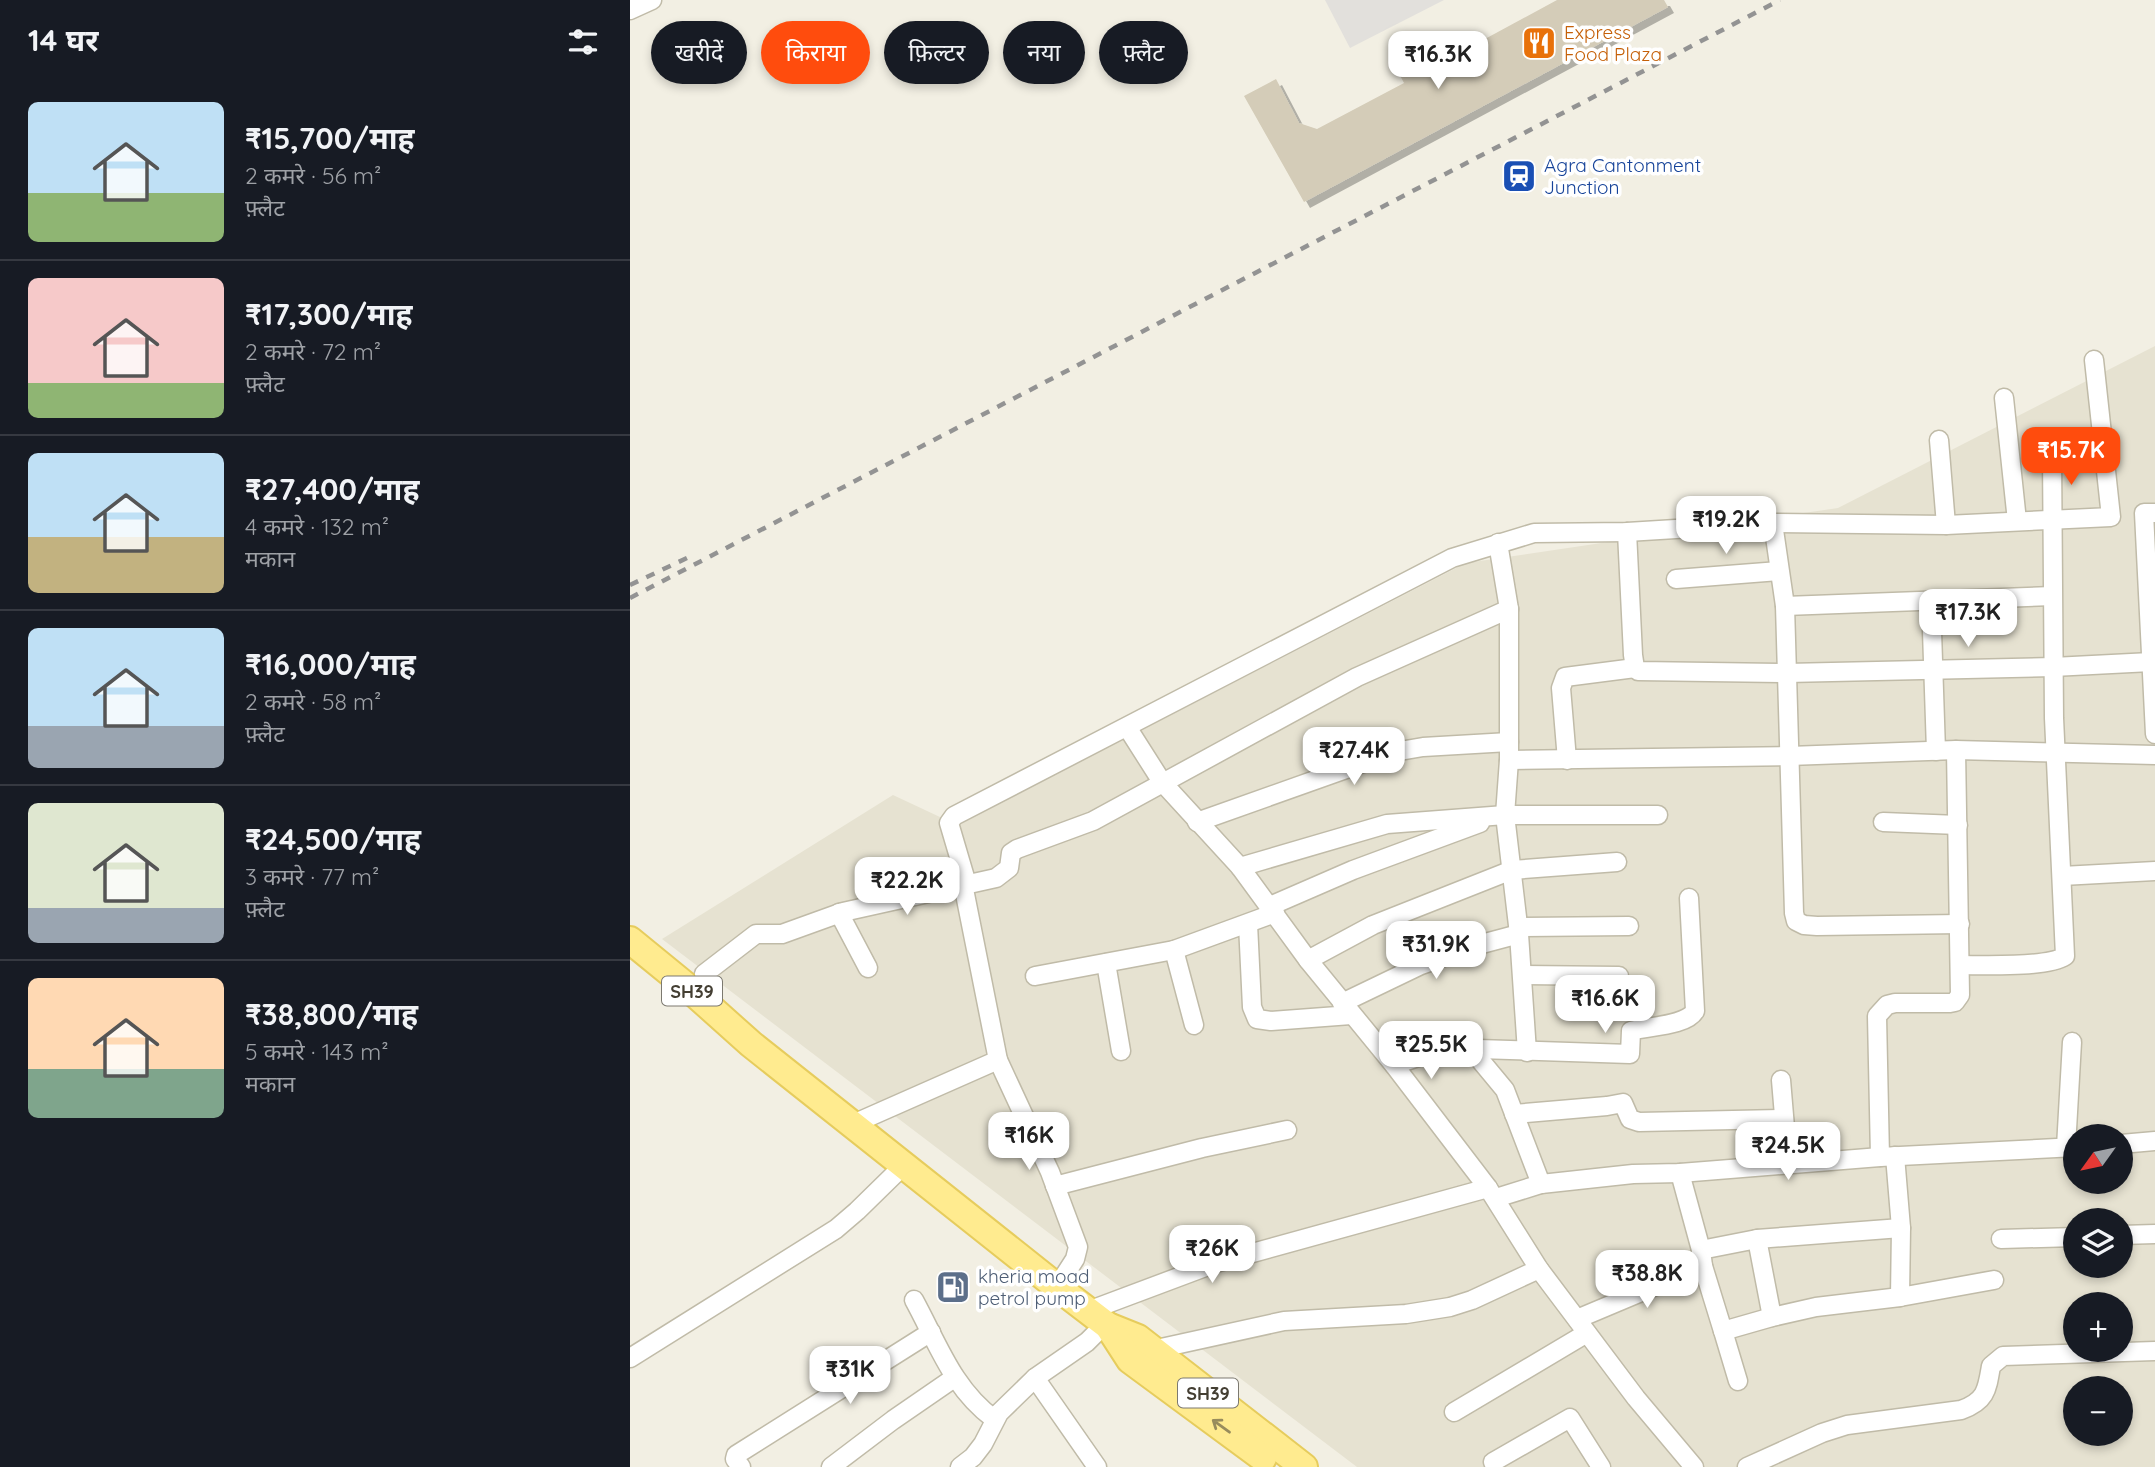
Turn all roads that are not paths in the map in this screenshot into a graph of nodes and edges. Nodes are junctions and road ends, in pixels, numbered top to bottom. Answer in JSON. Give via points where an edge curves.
{"nodes":[{"id":1,"x":652,"y":0,"type":"edge"},
{"id":2,"x":630,"y":10,"type":"edge"},
{"id":3,"x":2094,"y":360,"type":"dead end"},
{"id":4,"x":2004,"y":398,"type":"dead end"},
{"id":5,"x":1939,"y":440,"type":"dead end"},
{"id":6,"x":2052,"y":454,"type":"dead end"},
{"id":7,"x":2149,"y":513,"type":"edge"},
{"id":8,"x":2112,"y":517,"type":"junction"},
{"id":9,"x":2052,"y":520,"type":"junction"},
{"id":10,"x":2017,"y":522,"type":"junction"},
{"id":11,"x":1773,"y":523,"type":"junction"},
{"id":12,"x":1946,"y":524,"type":"junction"},
{"id":13,"x":1626,"y":532,"type":"junction"},
{"id":14,"x":1498,"y":543,"type":"junction"},
{"id":15,"x":1779,"y":571,"type":"junction"},
{"id":16,"x":2151,"y":573,"type":"edge"},
{"id":17,"x":1676,"y":579,"type":"dead end"},
{"id":18,"x":2052,"y":596,"type":"junction"},
{"id":19,"x":1931,"y":601,"type":"junction"},
{"id":20,"x":1785,"y":606,"type":"junction"},
{"id":21,"x":1509,"y":609,"type":"junction"},
{"id":22,"x":2151,"y":662,"type":"junction"},
{"id":23,"x":2053,"y":667,"type":"junction"},
{"id":24,"x":1635,"y":668,"type":"junction"},
{"id":25,"x":1935,"y":669,"type":"junction"},
{"id":26,"x":1787,"y":673,"type":"junction"},
{"id":27,"x":1127,"y":727,"type":"junction"},
{"id":28,"x":2155,"y":734,"type":"edge"},
{"id":29,"x":1509,"y":742,"type":"junction"},
{"id":30,"x":1956,"y":750,"type":"junction"},
{"id":31,"x":1936,"y":751,"type":"junction"},
{"id":32,"x":2055,"y":751,"type":"junction"},
{"id":33,"x":2155,"y":755,"type":"edge"},
{"id":34,"x":1789,"y":756,"type":"junction"},
{"id":35,"x":1567,"y":760,"type":"junction"},
{"id":36,"x":1509,"y":761,"type":"junction"},
{"id":37,"x":1162,"y":782,"type":"junction"},
{"id":38,"x":1500,"y":815,"type":"junction"},
{"id":39,"x":1658,"y":815,"type":"dead end"},
{"id":40,"x":1197,"y":822,"type":"junction"},
{"id":41,"x":1883,"y":822,"type":"dead end"},
{"id":42,"x":1958,"y":825,"type":"junction"},
{"id":43,"x":1617,"y":862,"type":"dead end"},
{"id":44,"x":1240,"y":867,"type":"junction"},
{"id":45,"x":1512,"y":870,"type":"junction"},
{"id":46,"x":2155,"y":871,"type":"edge"},
{"id":47,"x":2062,"y":876,"type":"junction"},
{"id":48,"x":965,"y":884,"type":"junction"},
{"id":49,"x":1689,"y":898,"type":"dead end"},
{"id":50,"x":1272,"y":910,"type":"junction"},
{"id":51,"x":839,"y":913,"type":"junction"},
{"id":52,"x":1960,"y":923,"type":"junction"},
{"id":53,"x":1248,"y":924,"type":"junction"},
{"id":54,"x":1629,"y":926,"type":"dead end"},
{"id":55,"x":1519,"y":931,"type":"junction"},
{"id":56,"x":630,"y":940,"type":"edge"},
{"id":57,"x":1174,"y":950,"type":"junction"},
{"id":58,"x":1308,"y":960,"type":"junction"},
{"id":59,"x":1107,"y":963,"type":"junction"},
{"id":60,"x":1960,"y":965,"type":"junction"},
{"id":61,"x":868,"y":968,"type":"dead end"},
{"id":62,"x":704,"y":974,"type":"dead end"},
{"id":63,"x":1523,"y":975,"type":"junction"},
{"id":64,"x":1035,"y":976,"type":"dead end"},
{"id":65,"x":1619,"y":976,"type":"dead end"},
{"id":66,"x":1347,"y":1009,"type":"junction"},
{"id":67,"x":1195,"y":1025,"type":"dead end"},
{"id":68,"x":2072,"y":1042,"type":"dead end"},
{"id":69,"x":1471,"y":1049,"type":"junction"},
{"id":70,"x":1121,"y":1051,"type":"dead end"},
{"id":71,"x":1527,"y":1052,"type":"junction"},
{"id":72,"x":998,"y":1060,"type":"junction"},
{"id":73,"x":1394,"y":1065,"type":"junction"},
{"id":74,"x":1781,"y":1080,"type":"dead end"},
{"id":75,"x":1514,"y":1114,"type":"junction"},
{"id":76,"x":1784,"y":1119,"type":"junction"},
{"id":77,"x":853,"y":1124,"type":"junction"},
{"id":78,"x":2071,"y":1124,"type":"edge"},
{"id":79,"x":1287,"y":1130,"type":"dead end"},
{"id":80,"x":2155,"y":1141,"type":"edge"},
{"id":81,"x":2133,"y":1142,"type":"edge"},
{"id":82,"x":2063,"y":1147,"type":"edge"},
{"id":83,"x":1888,"y":1156,"type":"junction"},
{"id":84,"x":1788,"y":1163,"type":"junction"},
{"id":85,"x":903,"y":1166,"type":"junction"},
{"id":86,"x":1680,"y":1173,"type":"junction"},
{"id":87,"x":1541,"y":1184,"type":"junction"},
{"id":88,"x":1055,"y":1186,"type":"junction"},
{"id":89,"x":1492,"y":1193,"type":"junction"},
{"id":90,"x":1900,"y":1228,"type":"junction"},
{"id":91,"x":2155,"y":1234,"type":"edge"},
{"id":92,"x":2133,"y":1235,"type":"edge"},
{"id":93,"x":2063,"y":1237,"type":"edge"},
{"id":94,"x":1756,"y":1239,"type":"junction"},
{"id":95,"x":2001,"y":1239,"type":"dead end"},
{"id":96,"x":1702,"y":1258,"type":"junction"},
{"id":97,"x":1539,"y":1269,"type":"junction"},
{"id":98,"x":1994,"y":1280,"type":"dead end"},
{"id":99,"x":1057,"y":1287,"type":"junction"},
{"id":100,"x":1900,"y":1297,"type":"junction"},
{"id":101,"x":914,"y":1300,"type":"dead end"},
{"id":102,"x":1772,"y":1317,"type":"junction"},
{"id":103,"x":1101,"y":1320,"type":"junction"},
{"id":104,"x":1582,"y":1326,"type":"junction"},
{"id":105,"x":1723,"y":1331,"type":"junction"},
{"id":106,"x":931,"y":1332,"type":"junction"},
{"id":107,"x":1152,"y":1350,"type":"junction"},
{"id":108,"x":2155,"y":1351,"type":"edge"},
{"id":109,"x":630,"y":1358,"type":"edge"},
{"id":110,"x":954,"y":1378,"type":"junction"},
{"id":111,"x":1035,"y":1378,"type":"junction"},
{"id":112,"x":1738,"y":1381,"type":"dead end"},
{"id":113,"x":1454,"y":1412,"type":"dead end"},
{"id":114,"x":994,"y":1419,"type":"junction"},
{"id":115,"x":1493,"y":1461,"type":"dead end"},
{"id":116,"x":1689,"y":1466,"type":"edge"},
{"id":117,"x":741,"y":1467,"type":"edge"},
{"id":118,"x":831,"y":1467,"type":"edge"},
{"id":119,"x":960,"y":1467,"type":"edge"},
{"id":120,"x":1097,"y":1467,"type":"edge"},
{"id":121,"x":1276,"y":1467,"type":"edge"},
{"id":122,"x":1304,"y":1467,"type":"edge"},
{"id":123,"x":1601,"y":1467,"type":"edge"},
{"id":124,"x":1747,"y":1467,"type":"edge"}],
"edges":[{"from":1,"to":2,"type":"street"},
{"from":3,"to":8,"type":"street"},
{"from":4,"to":10,"type":"street"},
{"from":5,"to":12,"type":"street"},
{"from":6,"to":9,"type":"street"},
{"from":7,"to":8,"type":"street"},
{"from":7,"to":16,"type":"street"},
{"from":8,"to":9,"type":"street"},
{"from":9,"to":10,"type":"street"},
{"from":9,"to":18,"type":"street"},
{"from":10,"to":12,"type":"street"},
{"from":11,"to":12,"type":"street"},
{"from":11,"to":13,"type":"street"},
{"from":11,"to":15,"type":"street"},
{"from":13,"to":14,"type":"street","via":[[1534,533]]},
{"from":13,"to":24,"type":"street"},
{"from":14,"to":21,"type":"street"},
{"from":14,"to":27,"type":"street","via":[[1452,558]]},
{"from":15,"to":17,"type":"street"},
{"from":15,"to":20,"type":"street"},
{"from":16,"to":22,"type":"street"},
{"from":18,"to":19,"type":"street"},
{"from":18,"to":23,"type":"street"},
{"from":19,"to":20,"type":"street"},
{"from":19,"to":25,"type":"street"},
{"from":20,"to":26,"type":"street"},
{"from":21,"to":29,"type":"street"},
{"from":21,"to":37,"type":"street","via":[[1357,677]]},
{"from":22,"to":23,"type":"street"},
{"from":22,"to":28,"type":"street"},
{"from":23,"to":25,"type":"street"},
{"from":23,"to":32,"type":"street"},
{"from":24,"to":26,"type":"street"},
{"from":24,"to":35,"type":"street","via":[[1566,677],[1561,688]]},
{"from":25,"to":26,"type":"street"},
{"from":25,"to":31,"type":"street"},
{"from":26,"to":34,"type":"street"},
{"from":27,"to":37,"type":"street"},
{"from":27,"to":48,"type":"street","via":[[951,818]]},
{"from":29,"to":36,"type":"street"},
{"from":29,"to":40,"type":"street","via":[[1394,752]]},
{"from":30,"to":31,"type":"street"},
{"from":30,"to":32,"type":"street"},
{"from":30,"to":42,"type":"street"},
{"from":31,"to":34,"type":"street"},
{"from":32,"to":33,"type":"street"},
{"from":32,"to":47,"type":"street"},
{"from":34,"to":35,"type":"street"},
{"from":34,"to":52,"type":"street","via":[[1797,921],[1804,926]]},
{"from":35,"to":36,"type":"street"},
{"from":36,"to":38,"type":"street"},
{"from":37,"to":40,"type":"street"},
{"from":37,"to":48,"type":"street","via":[[1093,821],[1017,849],[1009,868],[996,878]]},
{"from":38,"to":39,"type":"street"},
{"from":38,"to":44,"type":"street","via":[[1387,824]]},
{"from":38,"to":45,"type":"street"},
{"from":38,"to":50,"type":"street","via":[[1353,870]]},
{"from":40,"to":44,"type":"street"},
{"from":41,"to":42,"type":"street"},
{"from":42,"to":52,"type":"street"},
{"from":43,"to":45,"type":"street"},
{"from":44,"to":50,"type":"street"},
{"from":45,"to":55,"type":"street"},
{"from":45,"to":58,"type":"street","via":[[1373,925]]},
{"from":46,"to":47,"type":"street"},
{"from":47,"to":60,"type":"street","via":[[2065,956],[2033,964]]},
{"from":48,"to":51,"type":"street"},
{"from":48,"to":72,"type":"street"},
{"from":49,"to":71,"type":"street","via":[[1692,1016],[1631,1031],[1628,1055]]},
{"from":50,"to":53,"type":"street"},
{"from":50,"to":58,"type":"street"},
{"from":51,"to":61,"type":"street"},
{"from":51,"to":62,"type":"street","via":[[782,934],[756,933]]},
{"from":52,"to":60,"type":"street"},
{"from":53,"to":57,"type":"street"},
{"from":53,"to":66,"type":"street","via":[[1252,1007],[1257,1019],[1271,1021]]},
{"from":54,"to":55,"type":"street"},
{"from":55,"to":63,"type":"street"},
{"from":55,"to":66,"type":"street","via":[[1421,965]]},
{"from":56,"to":77,"type":"main road","number":"SH39"},
{"from":57,"to":59,"type":"street"},
{"from":57,"to":67,"type":"street"},
{"from":58,"to":66,"type":"street"},
{"from":59,"to":64,"type":"street"},
{"from":59,"to":70,"type":"street"},
{"from":60,"to":83,"type":"street","via":[[1960,995],[1955,1002],[1895,1003],[1877,1016]]},
{"from":63,"to":65,"type":"street"},
{"from":63,"to":71,"type":"street"},
{"from":66,"to":73,"type":"street"},
{"from":68,"to":78,"type":"street"},
{"from":69,"to":71,"type":"street"},
{"from":69,"to":73,"type":"street","via":[[1439,1049]]},
{"from":69,"to":75,"type":"street","via":[[1504,1090]]},
{"from":72,"to":77,"type":"street"},
{"from":72,"to":88,"type":"street"},
{"from":73,"to":89,"type":"street"},
{"from":74,"to":76,"type":"street"},
{"from":75,"to":76,"type":"street","via":[[1623,1103],[1630,1119],[1639,1122]]},
{"from":75,"to":87,"type":"street"},
{"from":76,"to":84,"type":"street"},
{"from":77,"to":85,"type":"main road","number":"SH39"},
{"from":79,"to":88,"type":"street"},
{"from":80,"to":81,"type":"street"},
{"from":82,"to":83,"type":"street"},
{"from":83,"to":84,"type":"street"},
{"from":83,"to":90,"type":"street"},
{"from":84,"to":86,"type":"street"},
{"from":85,"to":99,"type":"main road","number":"SH39"},
{"from":85,"to":109,"type":"street","via":[[836,1228]]},
{"from":86,"to":87,"type":"street"},
{"from":86,"to":96,"type":"street"},
{"from":87,"to":89,"type":"street"},
{"from":88,"to":99,"type":"street","via":[[1078,1247]]},
{"from":89,"to":97,"type":"street"},
{"from":89,"to":103,"type":"street","via":[[1216,1263]]},
{"from":90,"to":94,"type":"street"},
{"from":90,"to":100,"type":"street"},
{"from":91,"to":92,"type":"street"},
{"from":93,"to":95,"type":"street"},
{"from":94,"to":96,"type":"street"},
{"from":94,"to":102,"type":"street"},
{"from":96,"to":104,"type":"street"},
{"from":96,"to":105,"type":"street"},
{"from":97,"to":104,"type":"street"},
{"from":97,"to":107,"type":"street","via":[[1450,1307],[1284,1321]]},
{"from":98,"to":100,"type":"street"},
{"from":99,"to":103,"type":"main road","number":"SH39"},
{"from":100,"to":102,"type":"street"},
{"from":101,"to":106,"type":"street"},
{"from":102,"to":105,"type":"street"},
{"from":103,"to":107,"type":"main road","number":"SH39"},
{"from":103,"to":111,"type":"street","via":[[1087,1342]]},
{"from":121,"to":103,"type":"main road","number":"SH39","one_way":true,"via":[[1130,1360]]},
{"from":104,"to":113,"type":"street"},
{"from":104,"to":116,"type":"street"},
{"from":105,"to":112,"type":"street"},
{"from":106,"to":110,"type":"street"},
{"from":106,"to":117,"type":"street","via":[[736,1455]]},
{"from":107,"to":122,"type":"main road","number":"SH39"},
{"from":108,"to":124,"type":"street","via":[[2003,1356],[1991,1366],[1982,1399],[1972,1406],[1847,1425]]},
{"from":110,"to":114,"type":"street"},
{"from":110,"to":118,"type":"street"},
{"from":111,"to":114,"type":"street"},
{"from":111,"to":120,"type":"street"},
{"from":114,"to":119,"type":"street","via":[[973,1457]]},
{"from":115,"to":123,"type":"street","via":[[1570,1418]]}]}
